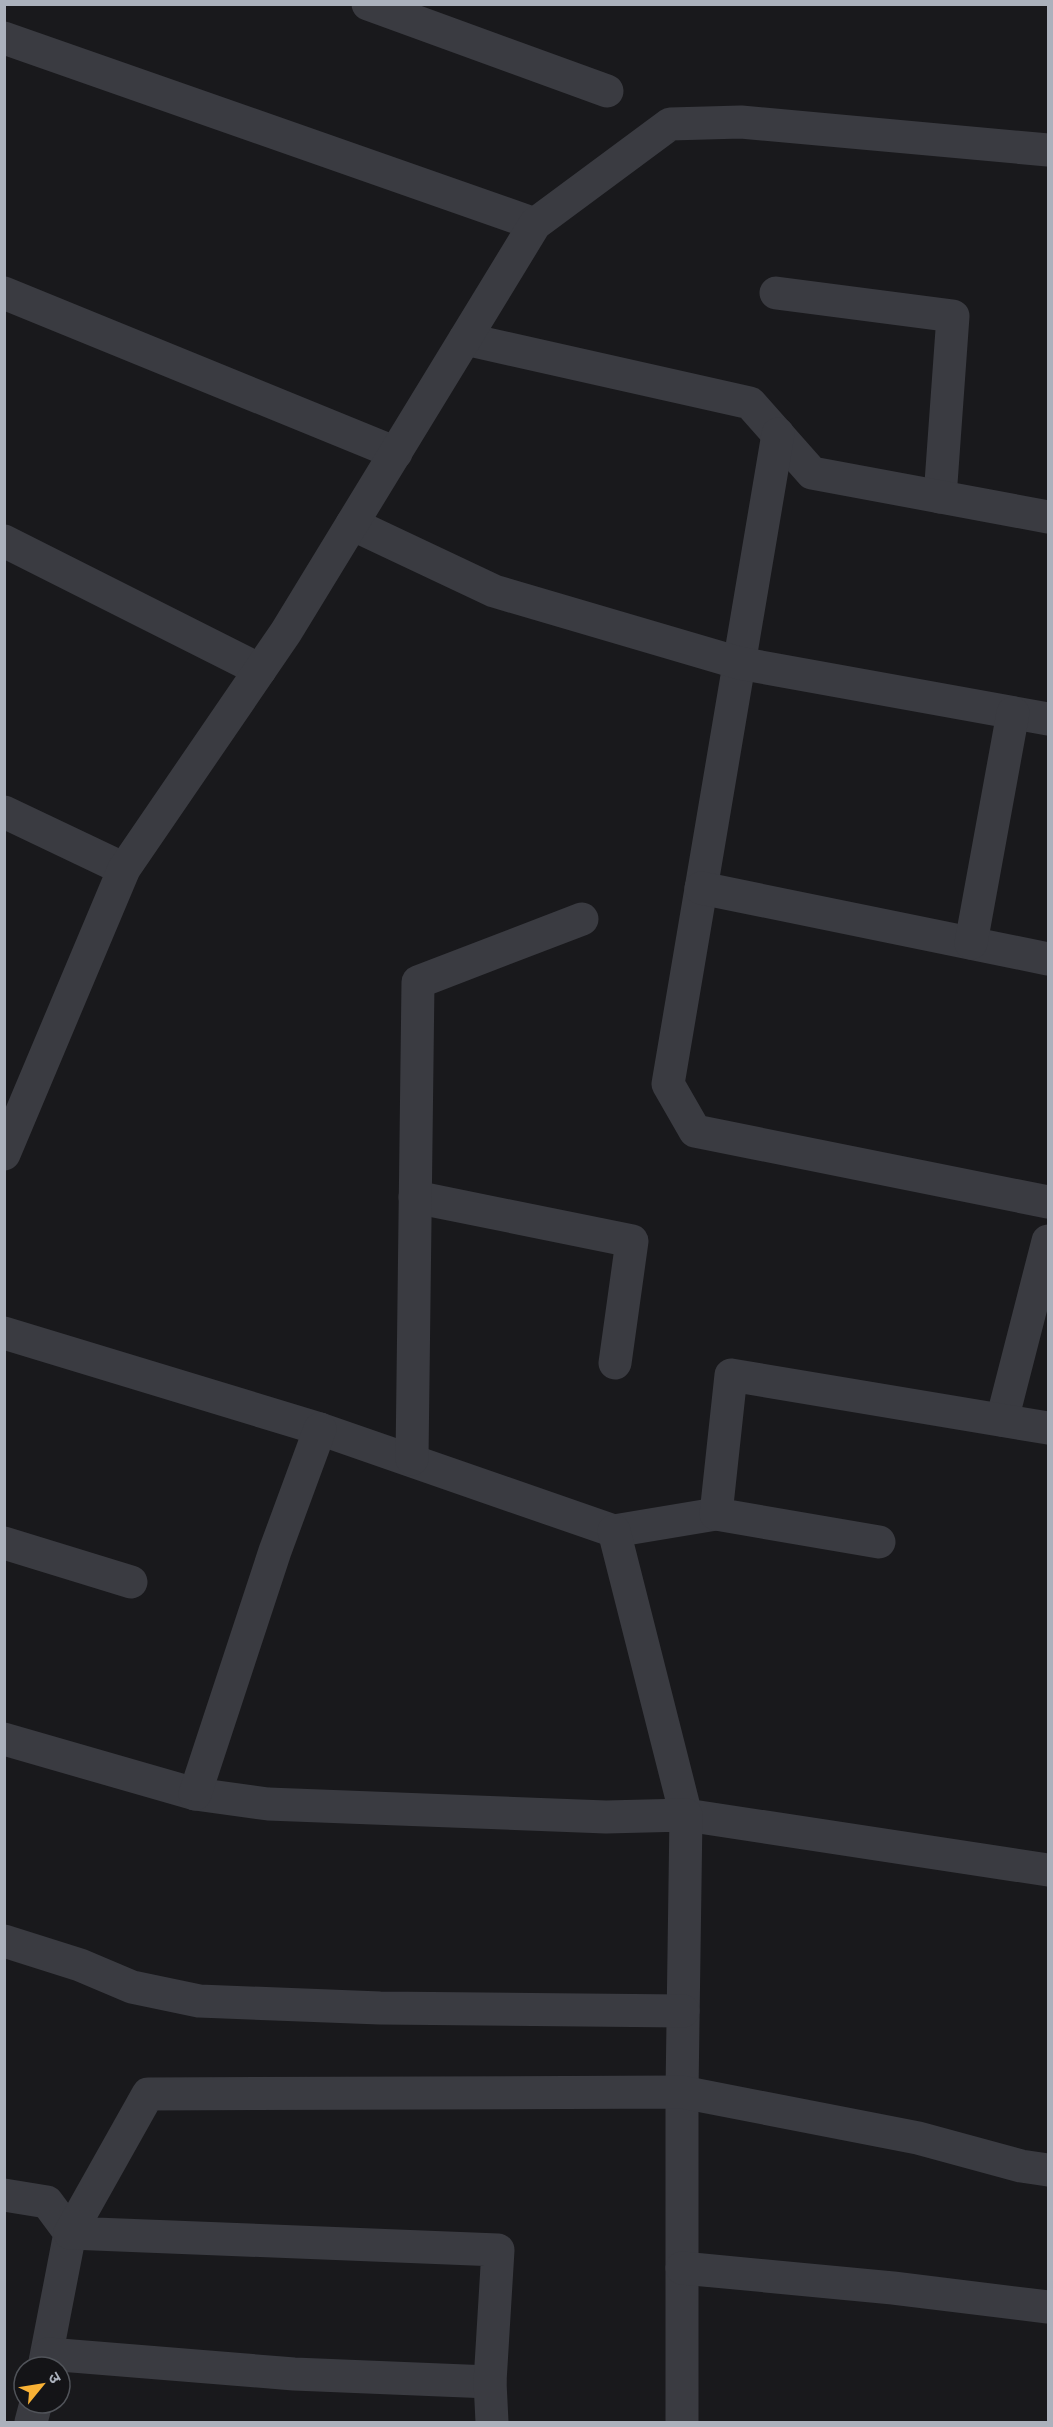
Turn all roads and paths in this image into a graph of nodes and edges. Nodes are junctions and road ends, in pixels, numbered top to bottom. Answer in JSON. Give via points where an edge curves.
{"nodes":[{"id":1,"x":368,"y":4,"type":"edge"},
{"id":2,"x":4,"y":38,"type":"edge"},
{"id":3,"x":607,"y":91,"type":"dead end"},
{"id":4,"x":1048,"y":150,"type":"edge"},
{"id":5,"x":535,"y":224,"type":"junction"},
{"id":6,"x":4,"y":293,"type":"edge"},
{"id":7,"x":776,"y":293,"type":"dead end"},
{"id":8,"x":465,"y":339,"type":"junction"},
{"id":9,"x":778,"y":434,"type":"junction"},
{"id":10,"x":396,"y":453,"type":"junction"},
{"id":11,"x":812,"y":473,"type":"junction"},
{"id":12,"x":770,"y":486,"type":"junction"},
{"id":13,"x":940,"y":497,"type":"junction"},
{"id":14,"x":1048,"y":517,"type":"edge"},
{"id":15,"x":352,"y":524,"type":"junction"},
{"id":16,"x":4,"y":541,"type":"edge"},
{"id":17,"x":739,"y":663,"type":"junction"},
{"id":18,"x":260,"y":670,"type":"junction"},
{"id":19,"x":1013,"y":713,"type":"junction"},
{"id":20,"x":1048,"y":719,"type":"edge"},
{"id":21,"x":4,"y":812,"type":"edge"},
{"id":22,"x":124,"y":869,"type":"junction"},
{"id":23,"x":701,"y":888,"type":"junction"},
{"id":24,"x":582,"y":919,"type":"dead end"},
{"id":25,"x":971,"y":943,"type":"junction"},
{"id":26,"x":1048,"y":959,"type":"edge"},
{"id":27,"x":4,"y":1154,"type":"edge"},
{"id":28,"x":415,"y":1197,"type":"junction"},
{"id":29,"x":1048,"y":1202,"type":"edge"},
{"id":30,"x":1048,"y":1241,"type":"edge"},
{"id":31,"x":4,"y":1334,"type":"edge"},
{"id":32,"x":615,"y":1363,"type":"dead end"},
{"id":33,"x":1002,"y":1420,"type":"junction"},
{"id":34,"x":1048,"y":1428,"type":"edge"},
{"id":35,"x":320,"y":1429,"type":"junction"},
{"id":36,"x":412,"y":1459,"type":"junction"},
{"id":37,"x":716,"y":1514,"type":"junction"},
{"id":38,"x":614,"y":1531,"type":"junction"},
{"id":39,"x":879,"y":1542,"type":"dead end"},
{"id":40,"x":4,"y":1543,"type":"edge"},
{"id":41,"x":131,"y":1582,"type":"dead end"},
{"id":42,"x":4,"y":1739,"type":"edge"},
{"id":43,"x":195,"y":1794,"type":"junction"},
{"id":44,"x":686,"y":1815,"type":"junction"},
{"id":45,"x":1048,"y":1870,"type":"edge"},
{"id":46,"x":4,"y":1941,"type":"edge"},
{"id":47,"x":683,"y":2011,"type":"junction"},
{"id":48,"x":682,"y":2092,"type":"junction"},
{"id":49,"x":1048,"y":2170,"type":"edge"},
{"id":50,"x":4,"y":2195,"type":"edge"},
{"id":51,"x":70,"y":2233,"type":"junction"},
{"id":52,"x":682,"y":2268,"type":"junction"},
{"id":53,"x":1048,"y":2307,"type":"edge"},
{"id":54,"x":47,"y":2355,"type":"edge"},
{"id":55,"x":72,"y":2361,"type":"edge"},
{"id":56,"x":489,"y":2382,"type":"junction"},
{"id":57,"x":492,"y":2422,"type":"edge"},
{"id":58,"x":682,"y":2422,"type":"edge"}],
"edges":[{"from":1,"to":3,"type":"street"},
{"from":2,"to":5,"type":"street"},
{"from":4,"to":5,"type":"street","via":[[741,122],[670,124]]},
{"from":5,"to":8,"type":"street"},
{"from":6,"to":10,"type":"street"},
{"from":7,"to":13,"type":"street","via":[[953,316]]},
{"from":8,"to":9,"type":"street","via":[[750,403]]},
{"from":8,"to":10,"type":"street"},
{"from":9,"to":11,"type":"street"},
{"from":9,"to":12,"type":"street"},
{"from":10,"to":15,"type":"street"},
{"from":11,"to":12,"type":"street"},
{"from":11,"to":13,"type":"street"},
{"from":12,"to":17,"type":"street"},
{"from":13,"to":14,"type":"street"},
{"from":15,"to":17,"type":"street","via":[[494,591]]},
{"from":15,"to":18,"type":"street"},
{"from":16,"to":18,"type":"street"},
{"from":17,"to":19,"type":"street"},
{"from":17,"to":23,"type":"street"},
{"from":18,"to":22,"type":"street"},
{"from":19,"to":20,"type":"street"},
{"from":19,"to":25,"type":"street"},
{"from":21,"to":22,"type":"street"},
{"from":22,"to":27,"type":"street"},
{"from":23,"to":25,"type":"street"},
{"from":23,"to":29,"type":"street","via":[[668,1084],[694,1131]]},
{"from":24,"to":28,"type":"street","via":[[418,982]]},
{"from":25,"to":26,"type":"street"},
{"from":28,"to":32,"type":"street","via":[[632,1241]]},
{"from":28,"to":36,"type":"street"},
{"from":30,"to":33,"type":"street"},
{"from":31,"to":35,"type":"street"},
{"from":33,"to":34,"type":"street"},
{"from":33,"to":37,"type":"street","via":[[731,1375]]},
{"from":35,"to":36,"type":"street"},
{"from":35,"to":43,"type":"street","via":[[275,1551]]},
{"from":36,"to":38,"type":"street"},
{"from":37,"to":38,"type":"street"},
{"from":37,"to":39,"type":"street"},
{"from":38,"to":44,"type":"street"},
{"from":40,"to":41,"type":"street"},
{"from":42,"to":43,"type":"street"},
{"from":43,"to":44,"type":"street","via":[[268,1804],[606,1817]]},
{"from":44,"to":45,"type":"street"},
{"from":44,"to":47,"type":"street"},
{"from":46,"to":47,"type":"street","via":[[80,1965],[132,1987],[199,2001],[381,2008]]},
{"from":47,"to":48,"type":"street"},
{"from":48,"to":49,"type":"street","via":[[918,2138]]},
{"from":48,"to":51,"type":"street","via":[[148,2094]]},
{"from":48,"to":52,"type":"street"},
{"from":50,"to":51,"type":"street","via":[[47,2202]]},
{"from":51,"to":54,"type":"street"},
{"from":51,"to":56,"type":"street","via":[[498,2250]]},
{"from":52,"to":53,"type":"street"},
{"from":52,"to":58,"type":"street"},
{"from":55,"to":56,"type":"street"},
{"from":56,"to":57,"type":"street"}]}
